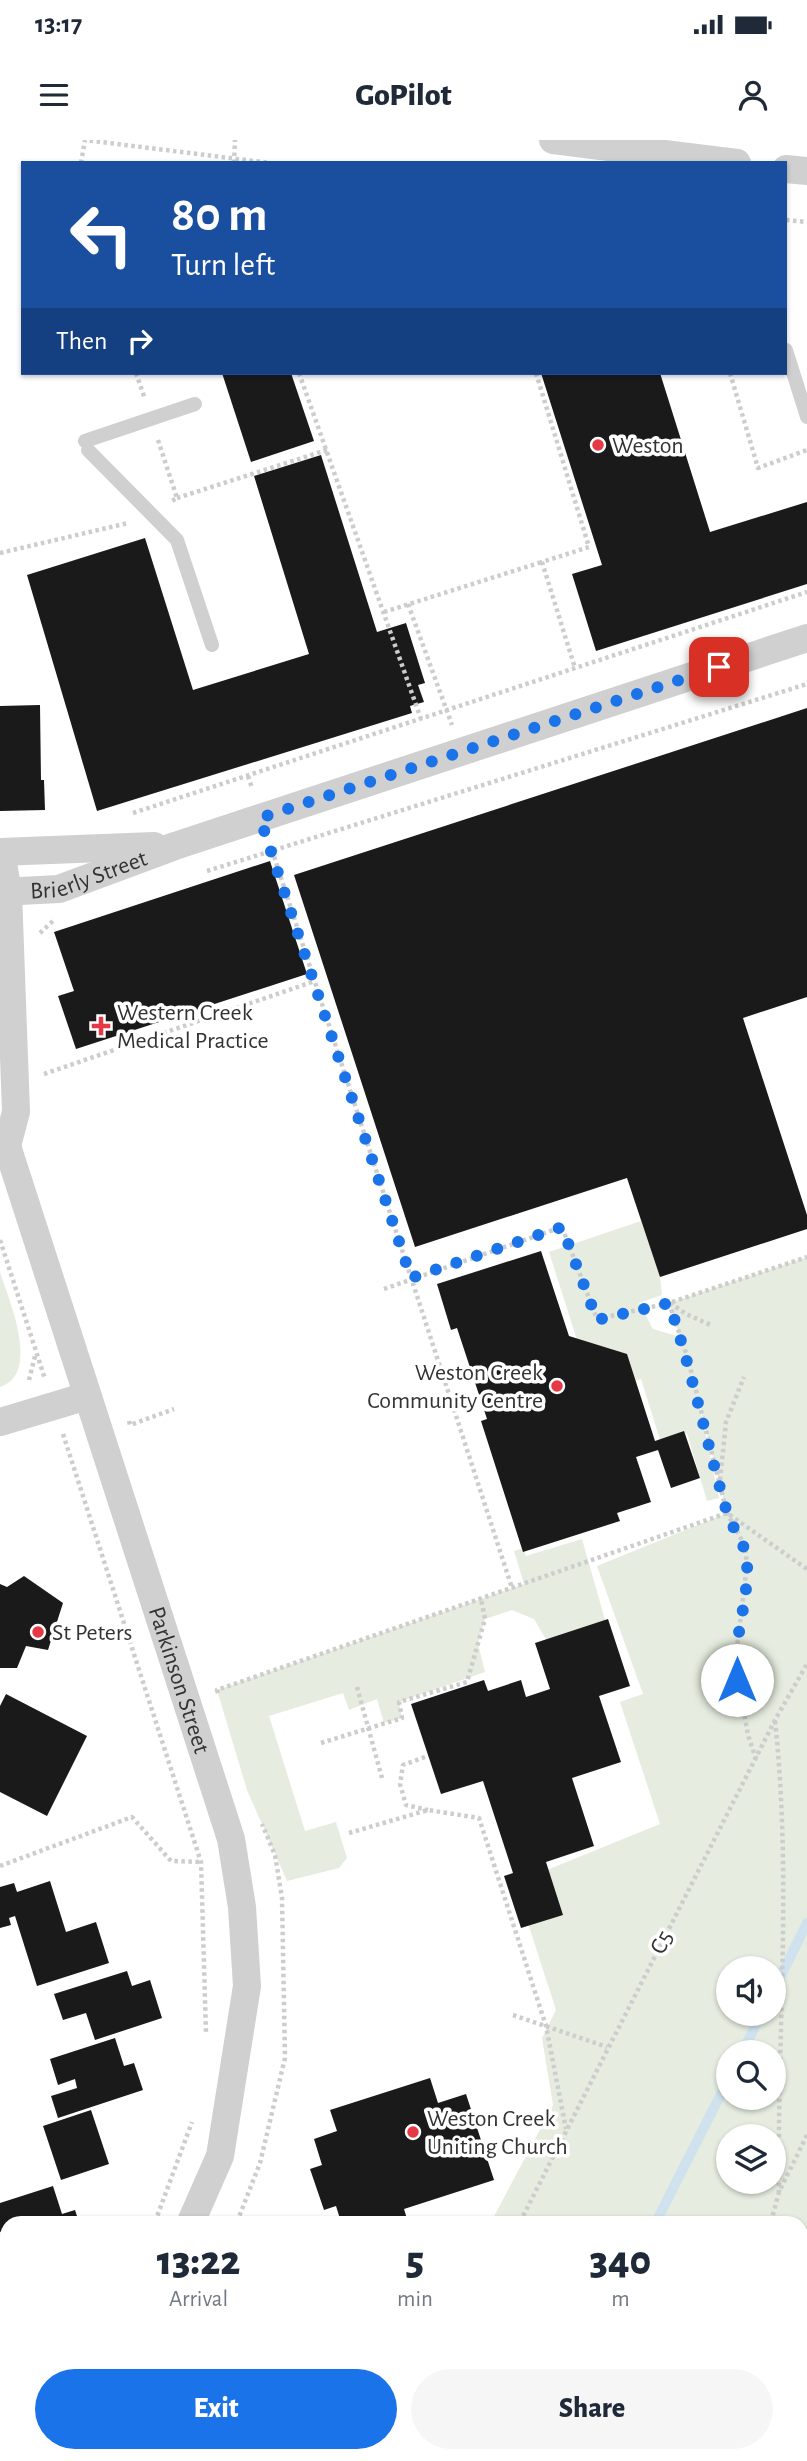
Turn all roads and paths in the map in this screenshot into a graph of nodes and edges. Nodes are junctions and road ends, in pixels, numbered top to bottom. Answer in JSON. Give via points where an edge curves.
{"nodes":[{"id":1,"x":234,"y":140,"type":"edge"},
{"id":2,"x":553,"y":140,"type":"edge"},
{"id":3,"x":81,"y":161,"type":"edge"},
{"id":4,"x":234,"y":161,"type":"edge"},
{"id":5,"x":721,"y":161,"type":"edge"},
{"id":6,"x":787,"y":169,"type":"edge"},
{"id":7,"x":807,"y":171,"type":"edge"},
{"id":8,"x":787,"y":220,"type":"edge"},
{"id":9,"x":807,"y":222,"type":"edge"},
{"id":10,"x":787,"y":353,"type":"edge"},
{"id":11,"x":300,"y":375,"type":"edge"},
{"id":12,"x":537,"y":375,"type":"edge"},
{"id":13,"x":731,"y":375,"type":"edge"},
{"id":14,"x":195,"y":404,"type":"dead end"},
{"id":15,"x":807,"y":417,"type":"edge"},
{"id":16,"x":327,"y":450,"type":"junction"},
{"id":17,"x":807,"y":450,"type":"edge"},
{"id":18,"x":177,"y":498,"type":"dead end"},
{"id":19,"x":542,"y":562,"type":"junction"},
{"id":20,"x":807,"y":592,"type":"edge"},
{"id":21,"x":408,"y":604,"type":"junction"},
{"id":22,"x":384,"y":612,"type":"junction"},
{"id":23,"x":807,"y":638,"type":"edge"},
{"id":24,"x":212,"y":645,"type":"dead end"},
{"id":25,"x":575,"y":668,"type":"junction"},
{"id":26,"x":807,"y":684,"type":"edge"},
{"id":27,"x":447,"y":710,"type":"junction"},
{"id":28,"x":421,"y":719,"type":"junction"},
{"id":29,"x":461,"y":752,"type":"junction"},
{"id":30,"x":248,"y":776,"type":"junction"},
{"id":31,"x":474,"y":788,"type":"junction"},
{"id":32,"x":123,"y":817,"type":"dead end"},
{"id":33,"x":260,"y":818,"type":"junction"},
{"id":34,"x":175,"y":846,"type":"junction"},
{"id":35,"x":0,"y":852,"type":"edge"},
{"id":36,"x":272,"y":852,"type":"junction"},
{"id":37,"x":218,"y":869,"type":"dead end"},
{"id":38,"x":4,"y":892,"type":"edge"},
{"id":39,"x":60,"y":914,"type":"dead end"},
{"id":40,"x":32,"y":942,"type":"dead end"},
{"id":41,"x":314,"y":981,"type":"junction"},
{"id":42,"x":15,"y":1080,"type":"junction"},
{"id":43,"x":3,"y":1140,"type":"edge"},
{"id":44,"x":0,"y":1240,"type":"edge"},
{"id":45,"x":807,"y":1257,"type":"edge"},
{"id":46,"x":411,"y":1278,"type":"junction"},
{"id":47,"x":384,"y":1289,"type":"dead end"},
{"id":48,"x":669,"y":1303,"type":"junction"},
{"id":49,"x":713,"y":1326,"type":"dead end"},
{"id":50,"x":32,"y":1338,"type":"junction"},
{"id":51,"x":744,"y":1377,"type":"dead end"},
{"id":52,"x":22,"y":1389,"type":"dead end"},
{"id":53,"x":87,"y":1396,"type":"junction"},
{"id":54,"x":54,"y":1406,"type":"junction"},
{"id":55,"x":174,"y":1409,"type":"dead end"},
{"id":56,"x":126,"y":1412,"type":"dead end"},
{"id":57,"x":0,"y":1422,"type":"edge"},
{"id":58,"x":719,"y":1484,"type":"junction"},
{"id":59,"x":727,"y":1513,"type":"junction"},
{"id":60,"x":807,"y":1569,"type":"edge"},
{"id":61,"x":512,"y":1588,"type":"junction"},
{"id":62,"x":481,"y":1599,"type":"junction"},
{"id":63,"x":807,"y":1664,"type":"edge"},
{"id":64,"x":357,"y":1687,"type":"dead end"},
{"id":65,"x":217,"y":1690,"type":"dead end"},
{"id":66,"x":775,"y":1720,"type":"junction"},
{"id":67,"x":368,"y":1728,"type":"junction"},
{"id":68,"x":321,"y":1743,"type":"dead end"},
{"id":69,"x":425,"y":1757,"type":"dead end"},
{"id":70,"x":756,"y":1759,"type":"junction"},
{"id":71,"x":382,"y":1778,"type":"dead end"},
{"id":72,"x":428,"y":1811,"type":"junction"},
{"id":73,"x":349,"y":1833,"type":"dead end"},
{"id":74,"x":201,"y":1861,"type":"junction"},
{"id":75,"x":0,"y":1866,"type":"edge"},
{"id":76,"x":513,"y":2015,"type":"dead end"},
{"id":77,"x":546,"y":2026,"type":"junction"},
{"id":78,"x":205,"y":2034,"type":"dead end"},
{"id":79,"x":607,"y":2047,"type":"junction"},
{"id":80,"x":194,"y":2111,"type":"dead end"},
{"id":81,"x":780,"y":2124,"type":"edge"},
{"id":82,"x":566,"y":2130,"type":"junction"},
{"id":83,"x":807,"y":2135,"type":"edge"},
{"id":84,"x":786,"y":2178,"type":"edge"},
{"id":85,"x":778,"y":2194,"type":"edge"},
{"id":86,"x":157,"y":2216,"type":"edge"},
{"id":87,"x":194,"y":2216,"type":"edge"},
{"id":88,"x":523,"y":2216,"type":"edge"},
{"id":89,"x":773,"y":2216,"type":"edge"}],
"edges":[{"from":1,"to":4,"type":"path"},
{"from":2,"to":5,"type":"street"},
{"from":3,"to":4,"type":"path","via":[[85,140]]},
{"from":6,"to":7,"type":"street"},
{"from":8,"to":9,"type":"path"},
{"from":10,"to":15,"type":"lane"},
{"from":11,"to":16,"type":"path"},
{"from":12,"to":19,"type":"path","via":[[589,547]]},
{"from":13,"to":17,"type":"path","via":[[758,467]]},
{"from":14,"to":24,"type":"lane","via":[[87,445],[177,540]]},
{"from":16,"to":18,"type":"path"},
{"from":16,"to":22,"type":"path"},
{"from":19,"to":21,"type":"path"},
{"from":19,"to":25,"type":"path"},
{"from":20,"to":25,"type":"path"},
{"from":21,"to":22,"type":"path"},
{"from":21,"to":27,"type":"path"},
{"from":22,"to":28,"type":"path"},
{"from":23,"to":29,"type":"street","name":"Brierly Street"},
{"from":25,"to":27,"type":"path"},
{"from":26,"to":31,"type":"path"},
{"from":27,"to":28,"type":"path"},
{"from":27,"to":29,"type":"path"},
{"from":28,"to":30,"type":"path"},
{"from":29,"to":31,"type":"path"},
{"from":29,"to":33,"type":"street","name":"Brierly Street"},
{"from":30,"to":32,"type":"path"},
{"from":30,"to":33,"type":"path"},
{"from":31,"to":36,"type":"path"},
{"from":33,"to":34,"type":"street","name":"Brierly Street"},
{"from":33,"to":36,"type":"path"},
{"from":34,"to":35,"type":"street","name":"Brierly Street"},
{"from":34,"to":38,"type":"street","name":"Brierly Street","via":[[59,888]]},
{"from":35,"to":38,"type":"street","name":"Parkinson Street"},
{"from":36,"to":37,"type":"path"},
{"from":36,"to":41,"type":"path"},
{"from":38,"to":42,"type":"street","name":"Parkinson Street"},
{"from":39,"to":40,"type":"path"},
{"from":41,"to":42,"type":"path"},
{"from":41,"to":46,"type":"path"},
{"from":42,"to":43,"type":"street","name":"Parkinson Street","via":[[16,1112]]},
{"from":43,"to":53,"type":"street","name":"Parkinson Street"},
{"from":44,"to":50,"type":"path"},
{"from":45,"to":48,"type":"path"},
{"from":46,"to":47,"type":"path"},
{"from":46,"to":48,"type":"path","via":[[562,1227],[597,1320]]},
{"from":46,"to":61,"type":"path"},
{"from":48,"to":49,"type":"path"},
{"from":48,"to":58,"type":"path"},
{"from":50,"to":52,"type":"path","via":[[36,1359],[32,1376]]},
{"from":50,"to":54,"type":"path"},
{"from":51,"to":58,"type":"path","via":[[726,1422]]},
{"from":53,"to":54,"type":"street"},
{"from":53,"to":87,"type":"street","name":"Parkinson Street","via":[[231,1839],[242,1907],[247,1986],[238,2052],[220,2156]]},
{"from":54,"to":57,"type":"street"},
{"from":54,"to":74,"type":"path"},
{"from":55,"to":56,"type":"path","via":[[131,1425]]},
{"from":58,"to":59,"type":"path"},
{"from":59,"to":60,"type":"path"},
{"from":59,"to":61,"type":"path"},
{"from":59,"to":70,"type":"path","via":[[745,1546],[747,1565],[735,1663]]},
{"from":61,"to":62,"type":"path"},
{"from":62,"to":65,"type":"path"},
{"from":62,"to":67,"type":"path","via":[[485,1619],[467,1682],[398,1702],[402,1718]]},
{"from":63,"to":66,"type":"path","name":"C5"},
{"from":64,"to":67,"type":"path"},
{"from":66,"to":70,"type":"path","name":"C5"},
{"from":66,"to":81,"type":"path","via":[[784,1851]]},
{"from":67,"to":68,"type":"path"},
{"from":67,"to":71,"type":"path"},
{"from":69,"to":72,"type":"path","via":[[403,1765],[400,1784],[406,1805]]},
{"from":70,"to":79,"type":"path","name":"C5"},
{"from":72,"to":73,"type":"path"},
{"from":72,"to":77,"type":"path","via":[[480,1818]]},
{"from":74,"to":75,"type":"path","via":[[171,1861],[132,1817]]},
{"from":74,"to":78,"type":"path"},
{"from":76,"to":77,"type":"path"},
{"from":77,"to":79,"type":"path"},
{"from":77,"to":82,"type":"path"},
{"from":79,"to":82,"type":"path","name":"C5"},
{"from":80,"to":86,"type":"path"},
{"from":82,"to":88,"type":"path","name":"C5"},
{"from":83,"to":84,"type":"path"},
{"from":85,"to":89,"type":"path"}]}
